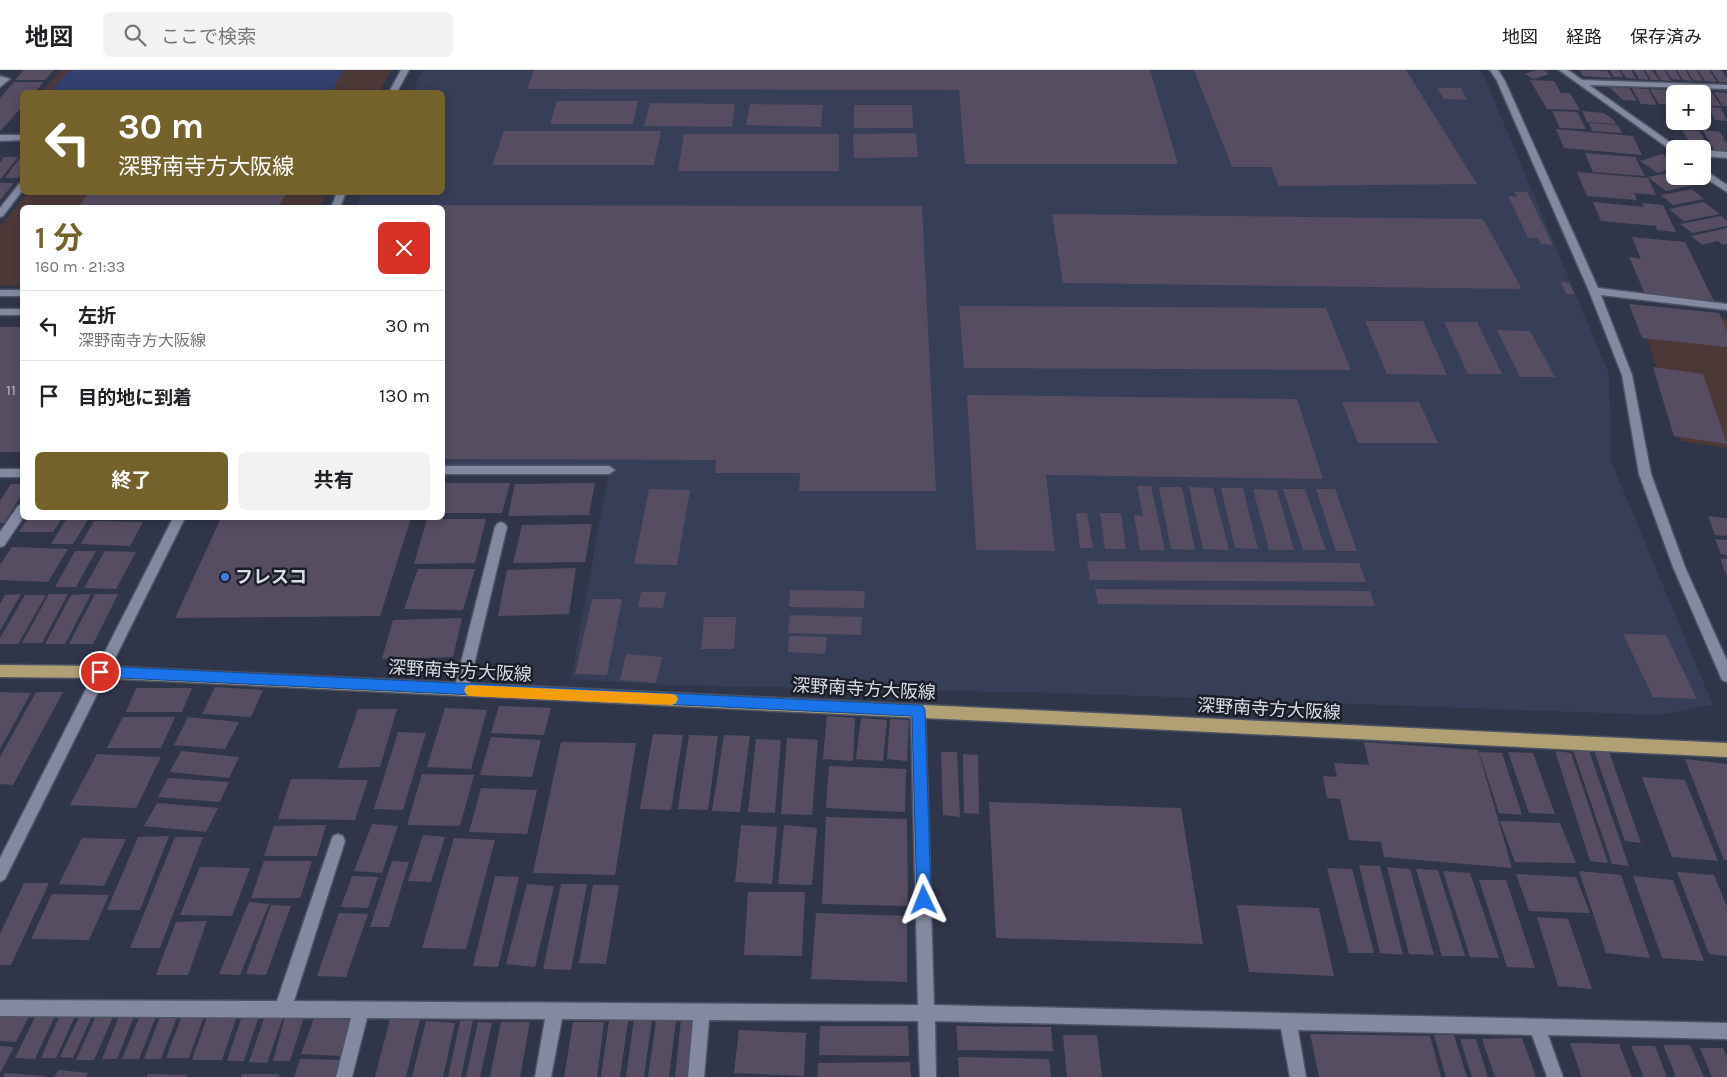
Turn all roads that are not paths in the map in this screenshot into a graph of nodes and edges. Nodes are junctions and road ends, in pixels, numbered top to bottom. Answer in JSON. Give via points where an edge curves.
{"nodes":[{"id":1,"x":405,"y":70,"type":"edge"},
{"id":2,"x":1494,"y":70,"type":"edge"},
{"id":3,"x":1563,"y":70,"type":"edge"},
{"id":4,"x":0,"y":78,"type":"edge"},
{"id":5,"x":1579,"y":82,"type":"junction"},
{"id":6,"x":0,"y":85,"type":"edge"},
{"id":7,"x":1727,"y":87,"type":"edge"},
{"id":8,"x":394,"y":90,"type":"edge"},
{"id":9,"x":0,"y":138,"type":"edge"},
{"id":10,"x":20,"y":138,"type":"edge"},
{"id":11,"x":1666,"y":144,"type":"edge"},
{"id":12,"x":1711,"y":154,"type":"edge"},
{"id":13,"x":1727,"y":155,"type":"edge"},
{"id":14,"x":1711,"y":177,"type":"edge"},
{"id":15,"x":20,"y":188,"type":"edge"},
{"id":16,"x":1727,"y":189,"type":"edge"},
{"id":17,"x":0,"y":213,"type":"edge"},
{"id":18,"x":1594,"y":291,"type":"junction"},
{"id":19,"x":0,"y":293,"type":"edge"},
{"id":20,"x":20,"y":293,"type":"edge"},
{"id":21,"x":1727,"y":308,"type":"edge"},
{"id":22,"x":0,"y":312,"type":"edge"},
{"id":23,"x":20,"y":312,"type":"edge"},
{"id":24,"x":445,"y":470,"type":"edge"},
{"id":25,"x":609,"y":470,"type":"dead end"},
{"id":26,"x":0,"y":473,"type":"edge"},
{"id":27,"x":20,"y":473,"type":"edge"},
{"id":28,"x":20,"y":512,"type":"edge"},
{"id":29,"x":179,"y":520,"type":"edge"},
{"id":30,"x":501,"y":527,"type":"dead end"},
{"id":31,"x":0,"y":542,"type":"edge"},
{"id":32,"x":0,"y":671,"type":"edge"},
{"id":33,"x":100,"y":672,"type":"junction"},
{"id":34,"x":1727,"y":676,"type":"edge"},
{"id":35,"x":461,"y":690,"type":"junction"},
{"id":36,"x":918,"y":710,"type":"junction"},
{"id":37,"x":1727,"y":750,"type":"edge"},
{"id":38,"x":338,"y":841,"type":"dead end"},
{"id":39,"x":0,"y":874,"type":"edge"},
{"id":40,"x":0,"y":1008,"type":"edge"},
{"id":41,"x":283,"y":1009,"type":"junction"},
{"id":42,"x":361,"y":1010,"type":"junction"},
{"id":43,"x":554,"y":1011,"type":"junction"},
{"id":44,"x":702,"y":1012,"type":"junction"},
{"id":45,"x":927,"y":1013,"type":"junction"},
{"id":46,"x":1288,"y":1021,"type":"junction"},
{"id":47,"x":1537,"y":1027,"type":"junction"},
{"id":48,"x":1727,"y":1031,"type":"edge"},
{"id":49,"x":344,"y":1077,"type":"edge"},
{"id":50,"x":543,"y":1077,"type":"edge"},
{"id":51,"x":696,"y":1077,"type":"edge"},
{"id":52,"x":928,"y":1077,"type":"edge"},
{"id":53,"x":1298,"y":1077,"type":"edge"},
{"id":54,"x":1555,"y":1077,"type":"edge"}],
"edges":[{"from":1,"to":8,"type":"street"},
{"from":2,"to":18,"type":"street"},
{"from":3,"to":5,"type":"street"},
{"from":4,"to":6,"type":"street","via":[[6,78]]},
{"from":5,"to":7,"type":"street"},
{"from":5,"to":11,"type":"street"},
{"from":9,"to":10,"type":"street"},
{"from":12,"to":13,"type":"street"},
{"from":14,"to":16,"type":"street"},
{"from":15,"to":17,"type":"street"},
{"from":18,"to":21,"type":"street"},
{"from":18,"to":34,"type":"street","via":[[1627,375],[1645,474],[1679,567]]},
{"from":19,"to":20,"type":"street"},
{"from":22,"to":23,"type":"street"},
{"from":24,"to":25,"type":"street"},
{"from":26,"to":27,"type":"street"},
{"from":28,"to":31,"type":"street"},
{"from":29,"to":33,"type":"street"},
{"from":30,"to":35,"type":"street"},
{"from":32,"to":33,"type":"main road","name":"深野南寺方大阪線"},
{"from":33,"to":35,"type":"main road","name":"深野南寺方大阪線"},
{"from":33,"to":39,"type":"street"},
{"from":35,"to":36,"type":"main road","name":"深野南寺方大阪線"},
{"from":36,"to":37,"type":"main road","name":"深野南寺方大阪線"},
{"from":36,"to":45,"type":"street"},
{"from":38,"to":41,"type":"street"},
{"from":40,"to":41,"type":"street"},
{"from":41,"to":42,"type":"street"},
{"from":42,"to":43,"type":"street"},
{"from":42,"to":49,"type":"street"},
{"from":43,"to":44,"type":"street"},
{"from":43,"to":50,"type":"street"},
{"from":44,"to":45,"type":"street"},
{"from":44,"to":51,"type":"street"},
{"from":45,"to":46,"type":"street"},
{"from":45,"to":52,"type":"street"},
{"from":46,"to":47,"type":"street"},
{"from":46,"to":53,"type":"street"},
{"from":47,"to":48,"type":"street"},
{"from":47,"to":54,"type":"street"}]}
